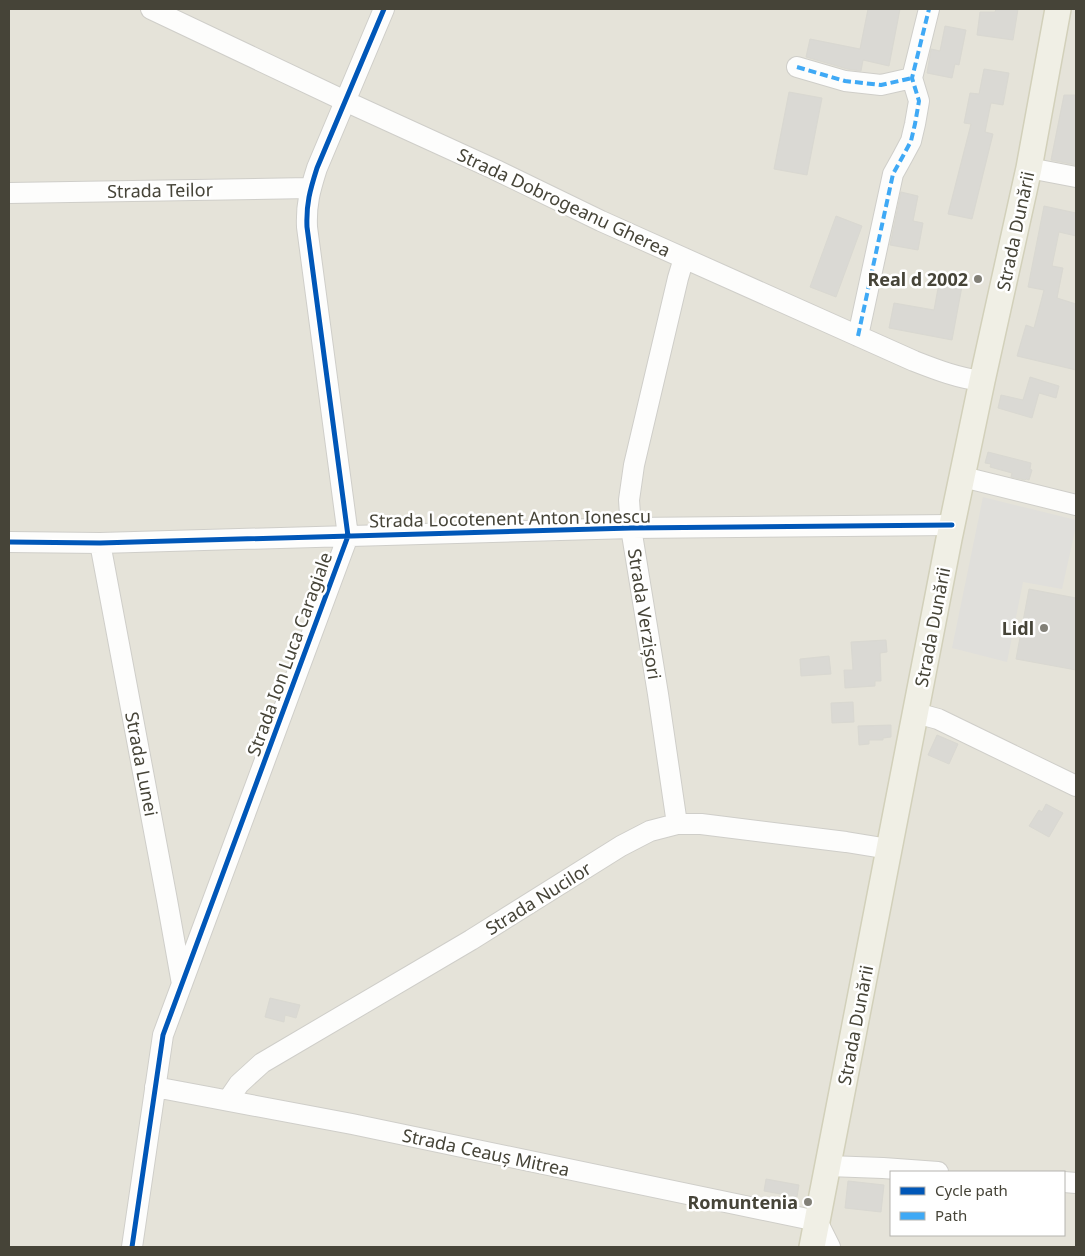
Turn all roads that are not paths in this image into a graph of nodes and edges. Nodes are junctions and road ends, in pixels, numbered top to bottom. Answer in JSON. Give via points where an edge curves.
{"nodes":[{"id":1,"x":151,"y":9,"type":"edge"},
{"id":2,"x":384,"y":9,"type":"edge"},
{"id":3,"x":929,"y":9,"type":"edge"},
{"id":4,"x":1058,"y":9,"type":"edge"},
{"id":5,"x":797,"y":67,"type":"dead end"},
{"id":6,"x":912,"y":78,"type":"junction"},
{"id":7,"x":345,"y":101,"type":"junction"},
{"id":8,"x":1028,"y":168,"type":"junction"},
{"id":9,"x":1076,"y":177,"type":"edge"},
{"id":10,"x":310,"y":188,"type":"junction"},
{"id":11,"x":9,"y":193,"type":"edge"},
{"id":12,"x":684,"y":258,"type":"junction"},
{"id":13,"x":858,"y":336,"type":"junction"},
{"id":14,"x":982,"y":381,"type":"junction"},
{"id":15,"x":963,"y":477,"type":"junction"},
{"id":16,"x":1076,"y":505,"type":"edge"},
{"id":17,"x":952,"y":525,"type":"junction"},
{"id":18,"x":631,"y":528,"type":"junction"},
{"id":19,"x":348,"y":536,"type":"junction"},
{"id":20,"x":9,"y":542,"type":"edge"},
{"id":21,"x":100,"y":543,"type":"junction"},
{"id":22,"x":916,"y":713,"type":"junction"},
{"id":23,"x":1076,"y":786,"type":"edge"},
{"id":24,"x":677,"y":824,"type":"junction"},
{"id":25,"x":890,"y":849,"type":"junction"},
{"id":26,"x":182,"y":984,"type":"junction"},
{"id":27,"x":155,"y":1086,"type":"junction"},
{"id":28,"x":228,"y":1100,"type":"junction"},
{"id":29,"x":828,"y":1166,"type":"junction"},
{"id":30,"x":924,"y":1171,"type":"edge"},
{"id":31,"x":817,"y":1221,"type":"junction"},
{"id":32,"x":132,"y":1247,"type":"edge"},
{"id":33,"x":812,"y":1247,"type":"edge"},
{"id":34,"x":830,"y":1247,"type":"edge"}],
"edges":[{"from":1,"to":7,"type":"street","name":"Strada Dobrogeanu Gherea"},
{"from":2,"to":7,"type":"street","name":"Strada Ion Luca Caragiale"},
{"from":3,"to":6,"type":"street"},
{"from":4,"to":8,"type":"main road","name":"Strada Dunării"},
{"from":5,"to":6,"type":"street","via":[[845,81],[881,85]]},
{"from":6,"to":13,"type":"street","via":[[919,101],[915,124],[911,141],[893,174]]},
{"from":7,"to":10,"type":"street","name":"Strada Ion Luca Caragiale"},
{"from":7,"to":12,"type":"street","name":"Strada Dobrogeanu Gherea"},
{"from":8,"to":9,"type":"street"},
{"from":8,"to":14,"type":"main road","name":"Strada Dunării"},
{"from":10,"to":11,"type":"street","name":"Strada Teilor"},
{"from":10,"to":19,"type":"street","name":"Strada Ion Luca Caragiale","via":[[307,227]]},
{"from":12,"to":13,"type":"street","name":"Strada Dobrogeanu Gherea"},
{"from":12,"to":18,"type":"street","name":"Strada Verzișori","via":[[634,465],[629,500]]},
{"from":13,"to":14,"type":"street","name":"Strada Dobrogeanu Gherea","via":[[941,372]]},
{"from":14,"to":15,"type":"main road","name":"Strada Dunării"},
{"from":15,"to":16,"type":"street"},
{"from":15,"to":17,"type":"main road","name":"Strada Dunării"},
{"from":17,"to":18,"type":"street","name":"Strada Locotenent Anton Ionescu"},
{"from":17,"to":22,"type":"main road","name":"Strada Dunării"},
{"from":18,"to":19,"type":"street","name":"Strada Locotenent Anton Ionescu"},
{"from":18,"to":24,"type":"street","name":"Strada Verzișori"},
{"from":19,"to":21,"type":"street","name":"Strada Locotenent Anton Ionescu"},
{"from":19,"to":26,"type":"street","name":"Strada Ion Luca Caragiale"},
{"from":20,"to":21,"type":"street","name":"Strada Locotenent Anton Ionescu"},
{"from":21,"to":26,"type":"street","name":"Strada Lunei"},
{"from":22,"to":23,"type":"street","via":[[938,720]]},
{"from":22,"to":25,"type":"main road","name":"Strada Dunării"},
{"from":24,"to":25,"type":"street","name":"Strada Nucilor","via":[[701,824]]},
{"from":24,"to":28,"type":"street","name":"Strada Nucilor","via":[[650,831],[621,846],[472,940],[262,1063],[239,1084]]},
{"from":25,"to":29,"type":"main road","name":"Strada Dunării"},
{"from":26,"to":27,"type":"street","name":"Strada Ion Luca Caragiale","via":[[163,1035]]},
{"from":27,"to":28,"type":"street","name":"Strada Ceauș Mitrea"},
{"from":27,"to":32,"type":"street","name":"Strada Ion Luca Caragiale"},
{"from":28,"to":31,"type":"street","name":"Strada Ceauș Mitrea"},
{"from":29,"to":30,"type":"street"},
{"from":29,"to":31,"type":"main road","name":"Strada Dunării"},
{"from":31,"to":33,"type":"main road","name":"Strada Dunării"},
{"from":31,"to":34,"type":"street"}]}
